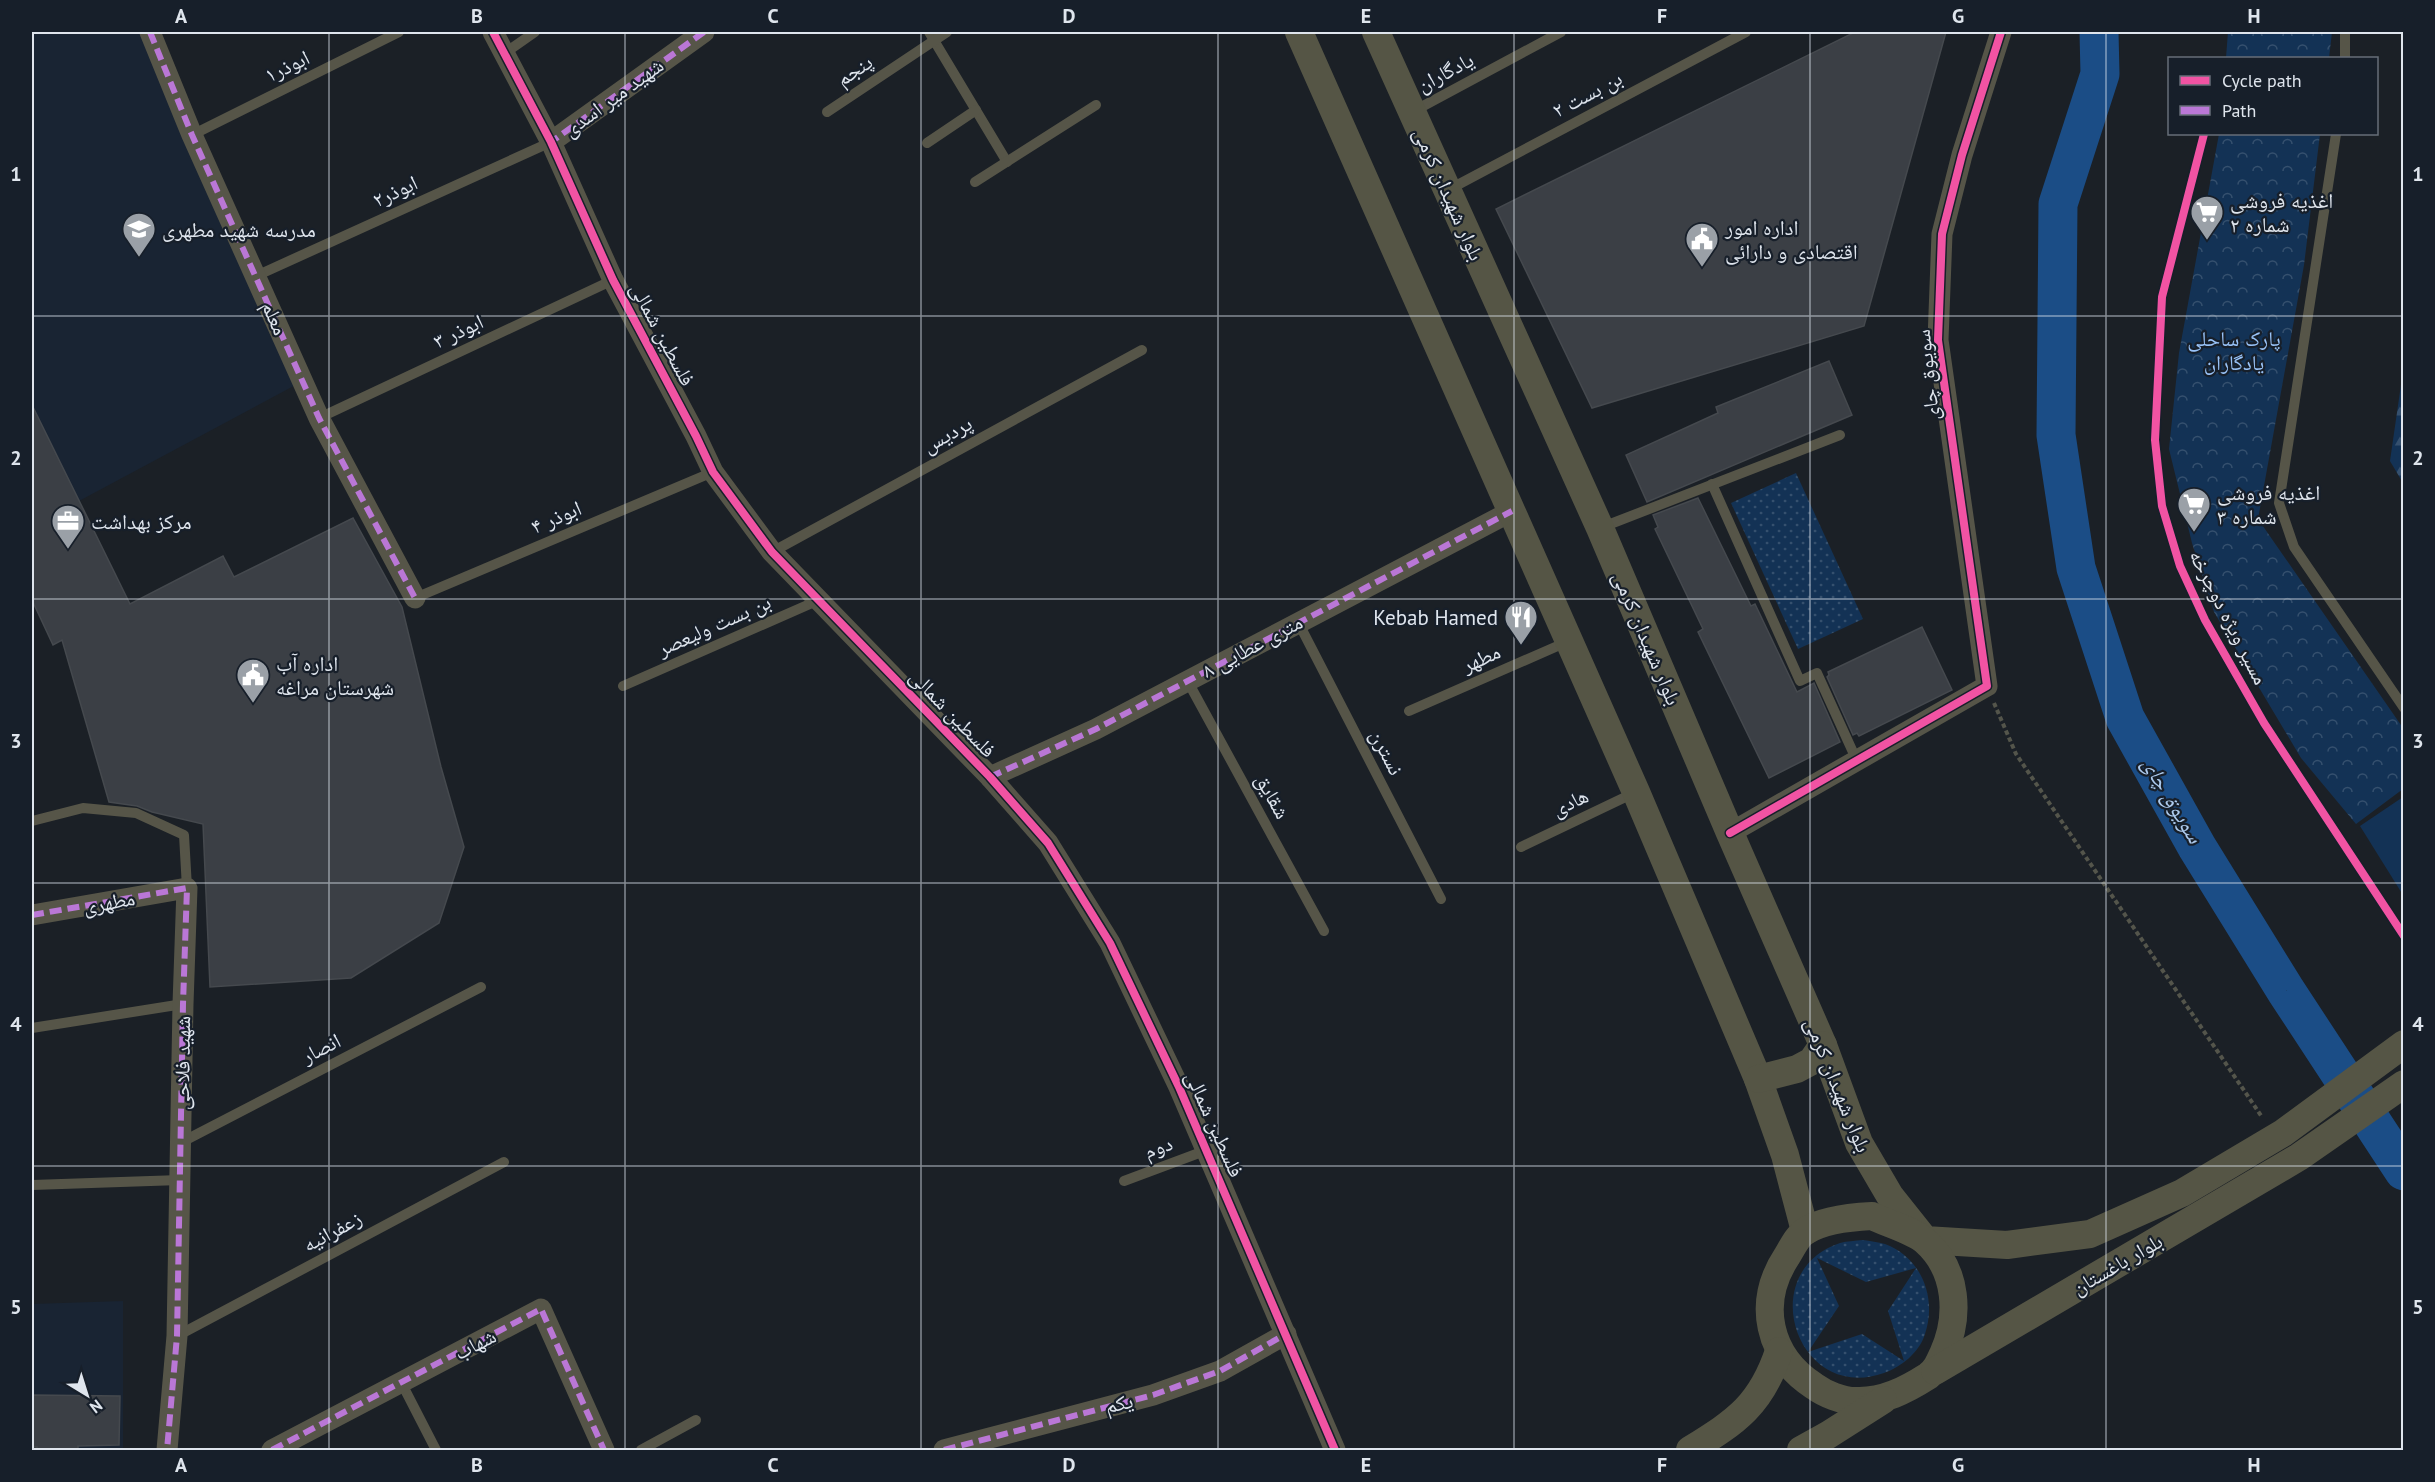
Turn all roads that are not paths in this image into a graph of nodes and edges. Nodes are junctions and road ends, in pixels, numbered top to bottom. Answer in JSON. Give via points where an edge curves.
{"nodes":[{"id":1,"x":150,"y":32,"type":"edge"},
{"id":2,"x":399,"y":32,"type":"edge"},
{"id":3,"x":494,"y":32,"type":"edge"},
{"id":4,"x":535,"y":32,"type":"edge"},
{"id":5,"x":704,"y":32,"type":"edge"},
{"id":6,"x":946,"y":32,"type":"edge"},
{"id":7,"x":1299,"y":32,"type":"edge"},
{"id":8,"x":1376,"y":32,"type":"edge"},
{"id":9,"x":1561,"y":32,"type":"edge"},
{"id":10,"x":1746,"y":32,"type":"edge"},
{"id":11,"x":2001,"y":32,"type":"edge"},
{"id":12,"x":2345,"y":32,"type":"edge"},
{"id":13,"x":932,"y":36,"type":"edge"},
{"id":14,"x":505,"y":53,"type":"junction"},
{"id":15,"x":2345,"y":57,"type":"edge"},
{"id":16,"x":1096,"y":105,"type":"dead end"},
{"id":17,"x":976,"y":110,"type":"junction"},
{"id":18,"x":826,"y":112,"type":"dead end"},
{"id":19,"x":1412,"y":112,"type":"junction"},
{"id":20,"x":192,"y":135,"type":"junction"},
{"id":21,"x":2336,"y":135,"type":"edge"},
{"id":22,"x":551,"y":142,"type":"junction"},
{"id":23,"x":927,"y":142,"type":"dead end"},
{"id":24,"x":1007,"y":162,"type":"junction"},
{"id":25,"x":975,"y":182,"type":"dead end"},
{"id":26,"x":1448,"y":190,"type":"junction"},
{"id":27,"x":256,"y":276,"type":"junction"},
{"id":28,"x":613,"y":280,"type":"junction"},
{"id":29,"x":1142,"y":350,"type":"dead end"},
{"id":30,"x":320,"y":418,"type":"junction"},
{"id":31,"x":1840,"y":435,"type":"dead end"},
{"id":32,"x":712,"y":472,"type":"junction"},
{"id":33,"x":1712,"y":484,"type":"junction"},
{"id":34,"x":1512,"y":511,"type":"junction"},
{"id":35,"x":1600,"y":528,"type":"junction"},
{"id":36,"x":772,"y":552,"type":"junction"},
{"id":37,"x":416,"y":598,"type":"joint"},
{"id":38,"x":819,"y":600,"type":"junction"},
{"id":39,"x":1298,"y":622,"type":"junction"},
{"id":40,"x":1569,"y":640,"type":"junction"},
{"id":41,"x":1187,"y":680,"type":"junction"},
{"id":42,"x":623,"y":686,"type":"dead end"},
{"id":43,"x":2403,"y":708,"type":"edge"},
{"id":44,"x":1409,"y":711,"type":"dead end"},
{"id":45,"x":1857,"y":761,"type":"junction"},
{"id":46,"x":990,"y":777,"type":"junction"},
{"id":47,"x":1636,"y":792,"type":"junction"},
{"id":48,"x":32,"y":821,"type":"edge"},
{"id":49,"x":1730,"y":833,"type":"junction"},
{"id":50,"x":1521,"y":847,"type":"dead end"},
{"id":51,"x":187,"y":888,"type":"junction"},
{"id":52,"x":1441,"y":899,"type":"dead end"},
{"id":53,"x":32,"y":915,"type":"edge"},
{"id":54,"x":1324,"y":931,"type":"dead end"},
{"id":55,"x":481,"y":987,"type":"dead end"},
{"id":56,"x":183,"y":1004,"type":"junction"},
{"id":57,"x":32,"y":1028,"type":"edge"},
{"id":58,"x":2403,"y":1044,"type":"edge"},
{"id":59,"x":1823,"y":1045,"type":"junction"},
{"id":60,"x":1758,"y":1079,"type":"junction"},
{"id":61,"x":2403,"y":1084,"type":"edge"},
{"id":62,"x":180,"y":1143,"type":"junction"},
{"id":63,"x":1207,"y":1150,"type":"junction"},
{"id":64,"x":504,"y":1162,"type":"dead end"},
{"id":65,"x":180,"y":1180,"type":"junction"},
{"id":66,"x":1124,"y":1181,"type":"dead end"},
{"id":67,"x":32,"y":1185,"type":"edge"},
{"id":68,"x":1805,"y":1231,"type":"junction"},
{"id":69,"x":1924,"y":1240,"type":"junction"},
{"id":70,"x":1286,"y":1334,"type":"junction"},
{"id":71,"x":177,"y":1336,"type":"junction"},
{"id":72,"x":1779,"y":1351,"type":"junction"},
{"id":73,"x":1935,"y":1371,"type":"junction"},
{"id":74,"x":401,"y":1382,"type":"junction"},
{"id":75,"x":1886,"y":1398,"type":"junction"},
{"id":76,"x":696,"y":1420,"type":"dead end"},
{"id":77,"x":167,"y":1450,"type":"edge"},
{"id":78,"x":272,"y":1450,"type":"edge"},
{"id":79,"x":436,"y":1450,"type":"edge"},
{"id":80,"x":604,"y":1450,"type":"edge"},
{"id":81,"x":641,"y":1450,"type":"edge"},
{"id":82,"x":944,"y":1450,"type":"edge"},
{"id":83,"x":1335,"y":1450,"type":"edge"},
{"id":84,"x":1690,"y":1450,"type":"edge"},
{"id":85,"x":1800,"y":1450,"type":"edge"}],
"edges":[{"from":1,"to":20,"type":"street","name":"معلم"},
{"from":2,"to":20,"type":"lane","name":"ابوذر۱"},
{"from":3,"to":14,"type":"street","name":"فلسطین شمالی"},
{"from":4,"to":14,"type":"lane"},
{"from":5,"to":22,"type":"street","name":"شهید میر اسدی"},
{"from":6,"to":13,"type":"lane","name":"پنجم"},
{"from":7,"to":34,"type":"main road"},
{"from":8,"to":19,"type":"main road","name":"بلوار شهیدان کرمی"},
{"from":9,"to":19,"type":"lane","name":"یادگاران"},
{"from":10,"to":26,"type":"lane","name":"بن بست ۲"},
{"from":11,"to":45,"type":"street","name":"سویوق چای","via":[[1942,234],[1938,340],[1987,686]]},
{"from":12,"to":15,"type":"lane"},
{"from":13,"to":17,"type":"lane"},
{"from":13,"to":18,"type":"lane","name":"پنجم"},
{"from":14,"to":22,"type":"street","name":"فلسطین شمالی"},
{"from":16,"to":24,"type":"lane"},
{"from":17,"to":23,"type":"lane"},
{"from":17,"to":24,"type":"lane"},
{"from":19,"to":26,"type":"main road","name":"بلوار شهیدان کرمی"},
{"from":20,"to":27,"type":"street","name":"معلم"},
{"from":21,"to":43,"type":"lane","via":[[2279,503],[2294,547]]},
{"from":22,"to":27,"type":"lane","name":"ابوذر۲"},
{"from":22,"to":28,"type":"street","name":"فلسطین شمالی"},
{"from":24,"to":25,"type":"lane"},
{"from":26,"to":35,"type":"main road","name":"بلوار شهیدان کرمی"},
{"from":27,"to":30,"type":"street","name":"معلم"},
{"from":28,"to":30,"type":"lane","name":"ابوذر ۳"},
{"from":28,"to":32,"type":"street","name":"فلسطین شمالی"},
{"from":29,"to":36,"type":"lane","name":"پردیس"},
{"from":30,"to":37,"type":"street","name":"معلم"},
{"from":31,"to":33,"type":"lane"},
{"from":32,"to":36,"type":"street","name":"فلسطین شمالی"},
{"from":32,"to":37,"type":"lane","name":"ابوذر ۴"},
{"from":33,"to":35,"type":"lane"},
{"from":33,"to":45,"type":"lane","via":[[1800,681],[1817,673]]},
{"from":34,"to":39,"type":"street","name":"۸ متری عطایی"},
{"from":34,"to":40,"type":"main road"},
{"from":35,"to":49,"type":"main road","name":"بلوار شهیدان کرمی"},
{"from":36,"to":38,"type":"street","name":"فلسطین شمالی"},
{"from":38,"to":42,"type":"lane","name":"بن بست ولیعصر"},
{"from":38,"to":46,"type":"street","name":"فلسطین شمالی"},
{"from":39,"to":41,"type":"street","name":"۸ متری عطایی"},
{"from":39,"to":52,"type":"lane","name":"نسترن"},
{"from":40,"to":44,"type":"lane","name":"مطهر"},
{"from":40,"to":47,"type":"main road"},
{"from":41,"to":46,"type":"street","name":"۸ متری عطایی","via":[[1096,729]]},
{"from":41,"to":54,"type":"lane","name":"شقایق"},
{"from":45,"to":49,"type":"street"},
{"from":46,"to":63,"type":"street","name":"فلسطین شمالی","via":[[1048,843],[1110,943]]},
{"from":47,"to":50,"type":"lane","name":"هادی"},
{"from":47,"to":60,"type":"main road"},
{"from":48,"to":51,"type":"lane","name":"شهید فلاحی","via":[[83,808],[136,813],[184,835]]},
{"from":49,"to":59,"type":"main road","name":"بلوار شهیدان کرمی"},
{"from":51,"to":53,"type":"street","name":"مطهری"},
{"from":51,"to":56,"type":"street","name":"شهید فلاحی"},
{"from":55,"to":62,"type":"lane","name":"انصار"},
{"from":56,"to":57,"type":"lane"},
{"from":56,"to":62,"type":"street","name":"شهید فلاحی"},
{"from":58,"to":69,"type":"main road","name":"بلوار باغستان","via":[[2273,1126],[2182,1193],[2090,1234],[2007,1245]]},
{"from":59,"to":60,"type":"main road","via":[[1804,1065]]},
{"from":59,"to":69,"type":"main road","name":"بلوار شهیدان کرمی","via":[[1859,1143],[1890,1196]]},
{"from":60,"to":68,"type":"main road","via":[[1785,1155]]},
{"from":61,"to":73,"type":"main road","name":"بلوار باغستان","via":[[2300,1157]]},
{"from":62,"to":65,"type":"street","name":"شهید فلاحی"},
{"from":63,"to":66,"type":"lane","name":"دوم"},
{"from":63,"to":70,"type":"street","name":"فلسطین شمالی"},
{"from":64,"to":71,"type":"lane","name":"زعفرانیه"},
{"from":65,"to":67,"type":"lane"},
{"from":65,"to":71,"type":"street","name":"شهید فلاحی"},
{"from":68,"to":69,"type":"main road","via":[[1842,1218],[1872,1216]]},
{"from":68,"to":72,"type":"main road","via":[[1777,1270],[1770,1297],[1770,1324]]},
{"from":69,"to":73,"type":"main road","via":[[1942,1261],[1953,1297],[1954,1316],[1948,1343]]},
{"from":70,"to":82,"type":"street","name":"یکم","via":[[1220,1371],[1153,1395]]},
{"from":70,"to":83,"type":"street","name":"فلسطین شمالی"},
{"from":71,"to":77,"type":"street","name":"شهید فلاحی"},
{"from":72,"to":75,"type":"main road","via":[[1798,1376],[1824,1394],[1855,1401]]},
{"from":72,"to":84,"type":"main road","via":[[1771,1375],[1749,1408]]},
{"from":73,"to":75,"type":"main road"},
{"from":74,"to":78,"type":"street","name":"شهاب"},
{"from":74,"to":79,"type":"lane"},
{"from":74,"to":80,"type":"street","name":"شهاب","via":[[541,1309]]},
{"from":75,"to":85,"type":"main road","via":[[1830,1439]]},
{"from":76,"to":81,"type":"lane"}]}
